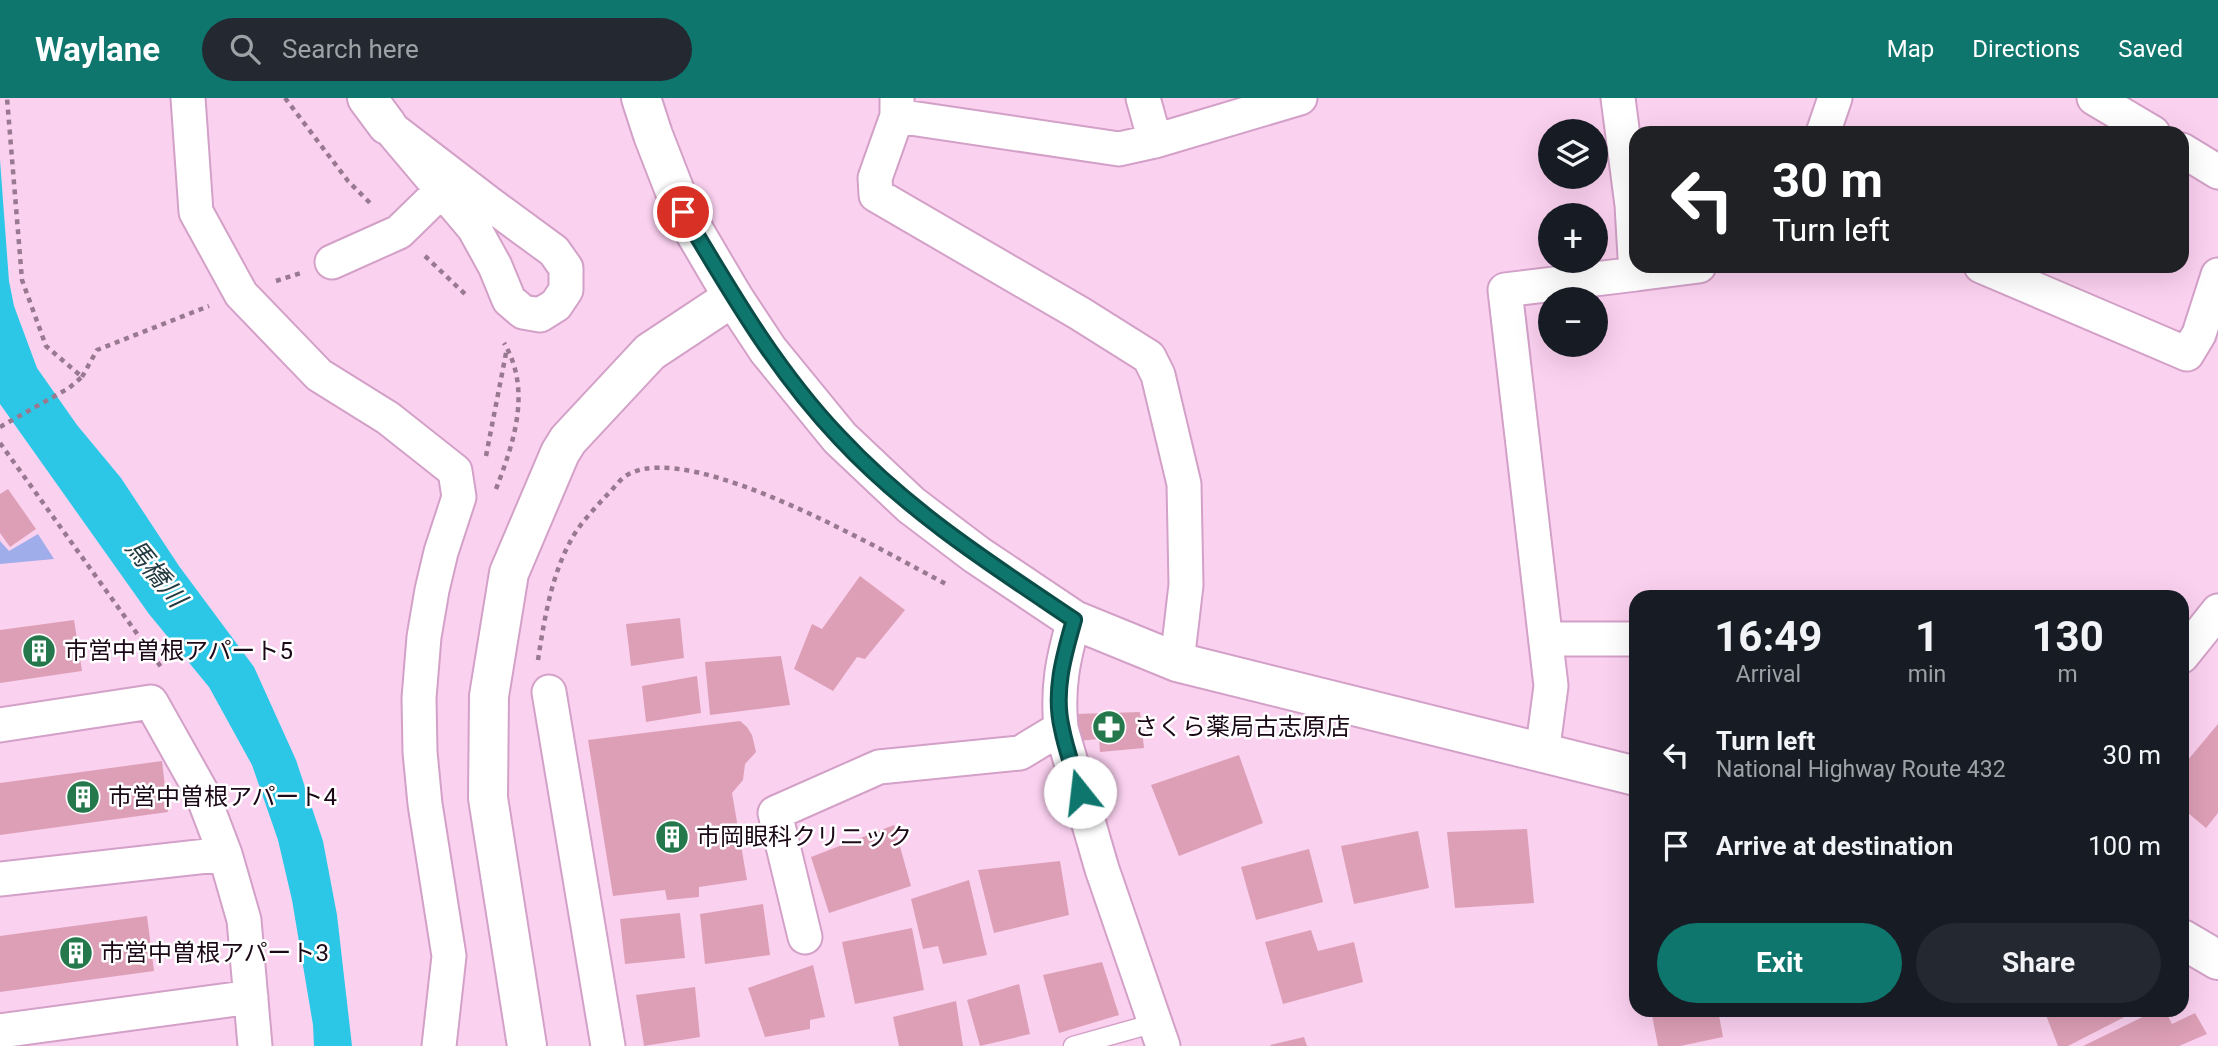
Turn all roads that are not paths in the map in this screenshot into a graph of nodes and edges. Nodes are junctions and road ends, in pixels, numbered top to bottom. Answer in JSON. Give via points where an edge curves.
{"nodes":[{"id":1,"x":188,"y":98,"type":"edge"},
{"id":2,"x":641,"y":98,"type":"edge"},
{"id":3,"x":1143,"y":98,"type":"edge"},
{"id":4,"x":1300,"y":98,"type":"edge"},
{"id":5,"x":1618,"y":98,"type":"edge"},
{"id":6,"x":1835,"y":98,"type":"edge"},
{"id":7,"x":2094,"y":98,"type":"edge"},
{"id":8,"x":897,"y":107,"type":"edge"},
{"id":9,"x":377,"y":112,"type":"edge"},
{"id":10,"x":1825,"y":126,"type":"edge"},
{"id":11,"x":2141,"y":126,"type":"edge"},
{"id":12,"x":1155,"y":141,"type":"junction"},
{"id":13,"x":2189,"y":154,"type":"edge"},
{"id":14,"x":2218,"y":172,"type":"edge"},
{"id":15,"x":1629,"y":182,"type":"edge"},
{"id":16,"x":442,"y":190,"type":"junction"},
{"id":17,"x":332,"y":262,"type":"road end"},
{"id":18,"x":1644,"y":273,"type":"edge"},
{"id":19,"x":1997,"y":273,"type":"edge"},
{"id":20,"x":1636,"y":274,"type":"joint"},
{"id":21,"x":2218,"y":275,"type":"edge"},
{"id":22,"x":733,"y":297,"type":"junction"},
{"id":23,"x":2218,"y":611,"type":"edge"},
{"id":24,"x":1074,"y":620,"type":"junction"},
{"id":25,"x":1546,"y":639,"type":"junction"},
{"id":26,"x":1629,"y":639,"type":"edge"},
{"id":27,"x":2189,"y":647,"type":"edge"},
{"id":28,"x":1177,"y":662,"type":"junction"},
{"id":29,"x":543,"y":680,"type":"road end"},
{"id":30,"x":0,"y":725,"type":"edge"},
{"id":31,"x":1061,"y":728,"type":"junction"},
{"id":32,"x":1542,"y":754,"type":"junction"},
{"id":33,"x":1629,"y":774,"type":"edge"},
{"id":34,"x":225,"y":854,"type":"junction"},
{"id":35,"x":0,"y":879,"type":"edge"},
{"id":36,"x":805,"y":937,"type":"dead end"},
{"id":37,"x":2189,"y":943,"type":"edge"},
{"id":38,"x":2218,"y":960,"type":"edge"},
{"id":39,"x":251,"y":997,"type":"junction"},
{"id":40,"x":0,"y":1031,"type":"edge"},
{"id":41,"x":1159,"y":1034,"type":"edge"},
{"id":42,"x":255,"y":1046,"type":"edge"},
{"id":43,"x":439,"y":1046,"type":"edge"},
{"id":44,"x":527,"y":1046,"type":"edge"},
{"id":45,"x":608,"y":1046,"type":"edge"},
{"id":46,"x":1073,"y":1046,"type":"edge"}],
"edges":[{"from":1,"to":43,"type":"street","via":[[196,212],[241,294],[319,376],[388,418],[454,471],[459,497],[432,590],[419,698],[425,804],[449,956]]},
{"from":2,"to":22,"type":"main road","via":[[683,212]]},
{"from":3,"to":12,"type":"street"},
{"from":4,"to":12,"type":"street"},
{"from":5,"to":15,"type":"street"},
{"from":6,"to":10,"type":"street"},
{"from":7,"to":11,"type":"street"},
{"from":8,"to":12,"type":"street","via":[[1119,149]]},
{"from":8,"to":28,"type":"street","via":[[875,178],[876,195],[1149,357],[1158,375],[1184,484],[1186,585]]},
{"from":9,"to":16,"type":"street"},
{"from":9,"to":16,"type":"street","via":[[554,251],[566,268],[566,290],[556,305],[540,315],[523,312],[509,300],[474,229]]},
{"from":13,"to":14,"type":"street"},
{"from":16,"to":17,"type":"street","via":[[399,232]]},
{"from":18,"to":20,"type":"street"},
{"from":19,"to":21,"type":"street","via":[[2187,354],[2199,334]]},
{"from":20,"to":25,"type":"street","via":[[1505,290]]},
{"from":22,"to":24,"type":"main road","via":[[768,351],[840,438],[922,513]]},
{"from":22,"to":44,"type":"main road","via":[[650,352],[568,440],[509,573],[489,696],[488,798]]},
{"from":23,"to":27,"type":"street"},
{"from":24,"to":28,"type":"main road"},
{"from":24,"to":31,"type":"street","via":[[1060,679]]},
{"from":25,"to":26,"type":"street"},
{"from":25,"to":32,"type":"street","via":[[1551,687]]},
{"from":28,"to":32,"type":"main road"},
{"from":29,"to":45,"type":"street"},
{"from":30,"to":34,"type":"street","via":[[151,702],[201,791]]},
{"from":31,"to":36,"type":"street","via":[[1020,754],[879,767],[775,813]]},
{"from":31,"to":41,"type":"street","via":[[1102,869]]},
{"from":32,"to":33,"type":"main road"},
{"from":34,"to":35,"type":"street"},
{"from":34,"to":39,"type":"street","via":[[244,920]]},
{"from":37,"to":38,"type":"main road"},
{"from":39,"to":40,"type":"street"},
{"from":39,"to":42,"type":"street"},
{"from":41,"to":46,"type":"lane"}]}
